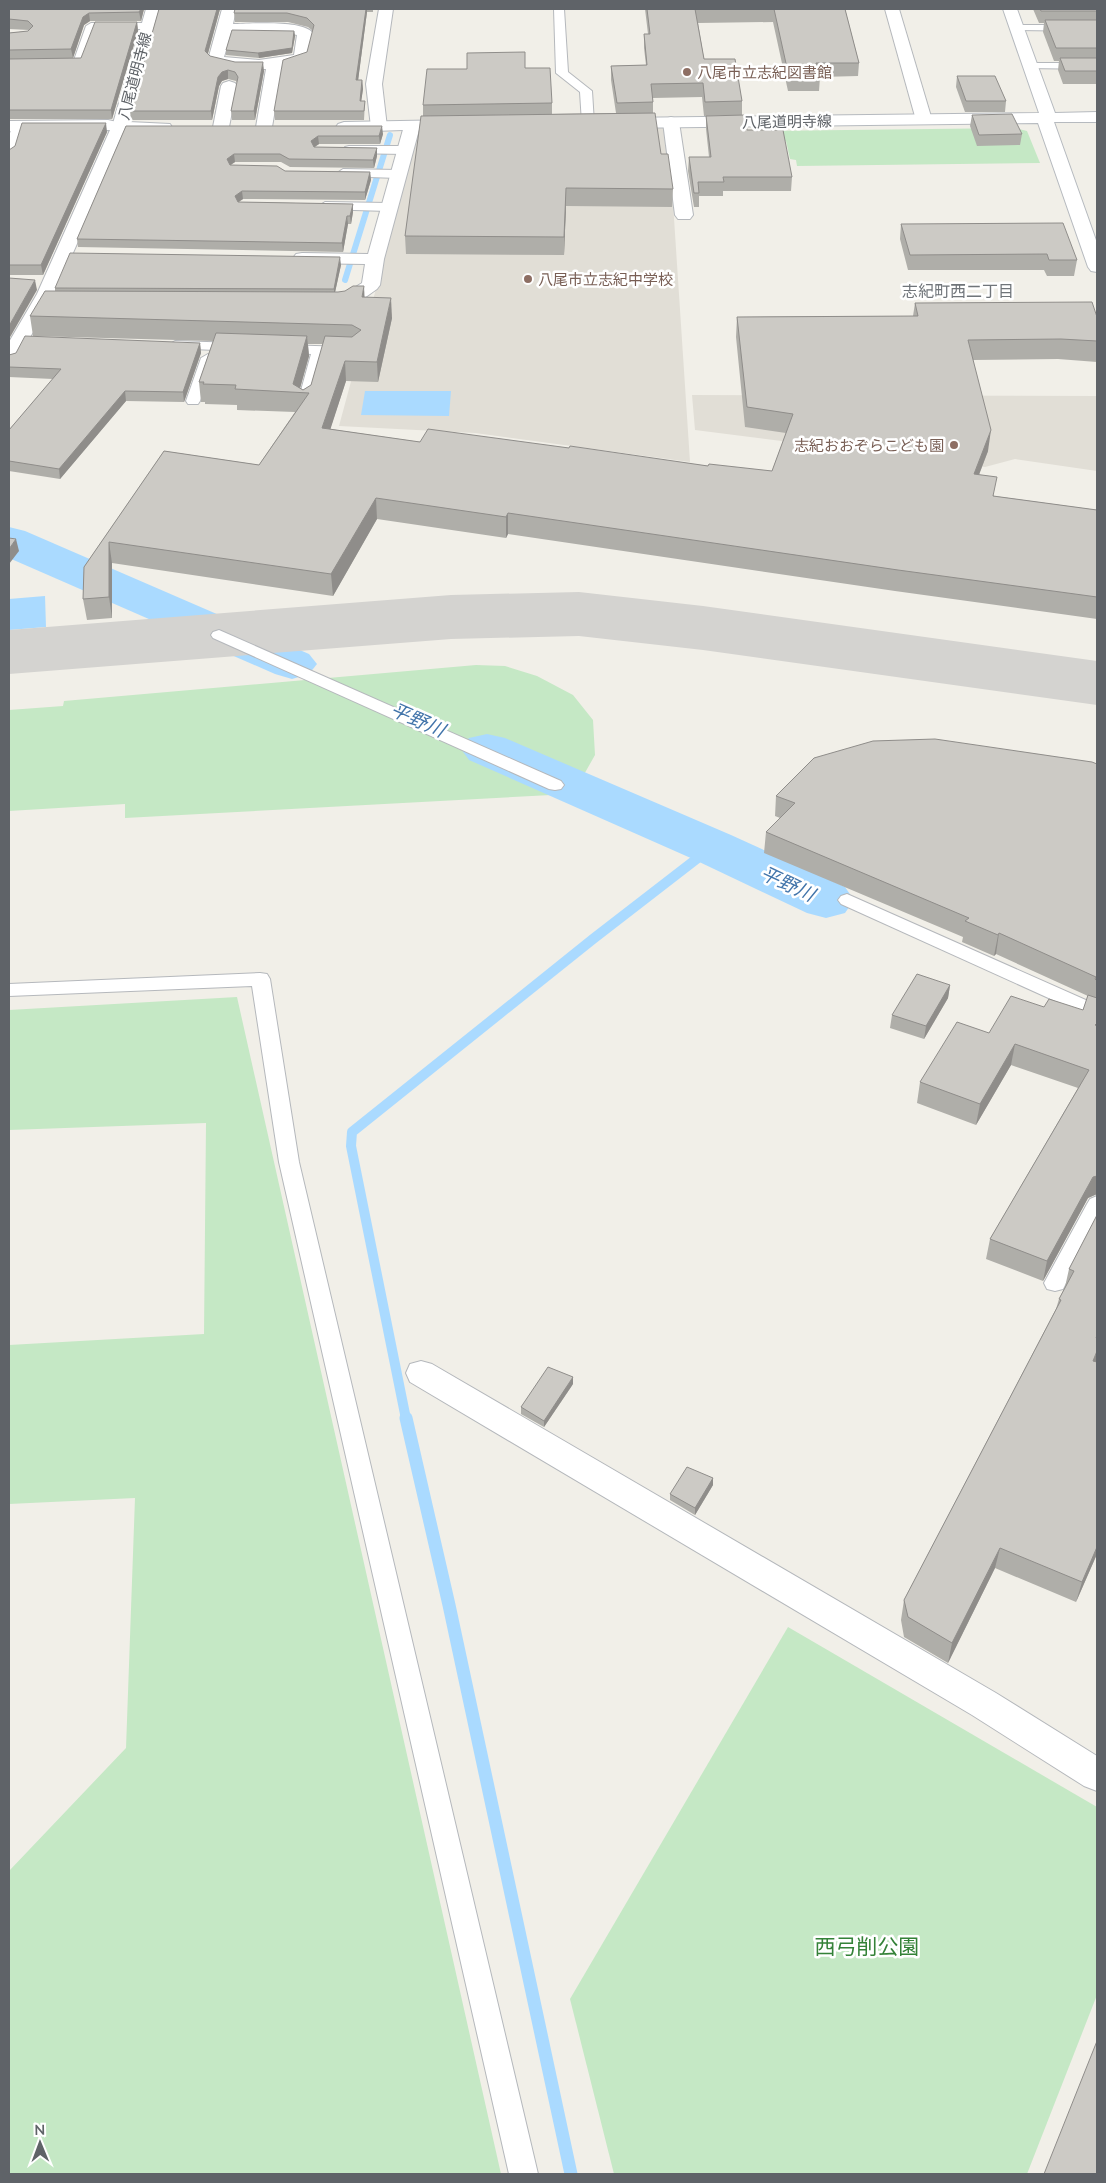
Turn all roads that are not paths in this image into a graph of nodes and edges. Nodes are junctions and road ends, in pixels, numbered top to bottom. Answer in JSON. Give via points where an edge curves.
{"nodes":[{"id":1,"x":153,"y":9,"type":"edge"},
{"id":2,"x":229,"y":9,"type":"edge"},
{"id":3,"x":386,"y":9,"type":"edge"},
{"id":4,"x":559,"y":9,"type":"edge"},
{"id":5,"x":892,"y":9,"type":"edge"},
{"id":6,"x":1010,"y":9,"type":"edge"},
{"id":7,"x":148,"y":26,"type":"junction"},
{"id":8,"x":224,"y":28,"type":"junction"},
{"id":9,"x":1016,"y":28,"type":"junction"},
{"id":10,"x":1097,"y":28,"type":"edge"},
{"id":11,"x":9,"y":63,"type":"edge"},
{"id":12,"x":275,"y":64,"type":"junction"},
{"id":13,"x":1030,"y":66,"type":"junction"},
{"id":14,"x":1097,"y":66,"type":"edge"},
{"id":15,"x":229,"y":86,"type":"dead end"},
{"id":16,"x":1047,"y":117,"type":"junction"},
{"id":17,"x":1097,"y":117,"type":"edge"},
{"id":18,"x":924,"y":120,"type":"junction"},
{"id":19,"x":671,"y":122,"type":"junction"},
{"id":20,"x":588,"y":123,"type":"junction"},
{"id":21,"x":569,"y":124,"type":"edge"},
{"id":22,"x":471,"y":125,"type":"edge"},
{"id":23,"x":14,"y":126,"type":"edge"},
{"id":24,"x":412,"y":126,"type":"junction"},
{"id":25,"x":120,"y":127,"type":"junction"},
{"id":26,"x":184,"y":127,"type":"edge"},
{"id":27,"x":202,"y":127,"type":"edge"},
{"id":28,"x":221,"y":127,"type":"junction"},
{"id":29,"x":264,"y":127,"type":"junction"},
{"id":30,"x":284,"y":127,"type":"edge"},
{"id":31,"x":331,"y":127,"type":"edge"},
{"id":32,"x":379,"y":127,"type":"junction"},
{"id":33,"x":339,"y":150,"type":"edge"},
{"id":34,"x":399,"y":150,"type":"junction"},
{"id":35,"x":9,"y":155,"type":"edge"},
{"id":36,"x":332,"y":173,"type":"edge"},
{"id":37,"x":392,"y":174,"type":"junction"},
{"id":38,"x":311,"y":206,"type":"edge"},
{"id":39,"x":382,"y":207,"type":"junction"},
{"id":40,"x":684,"y":215,"type":"dead end"},
{"id":41,"x":63,"y":254,"type":"junction"},
{"id":42,"x":83,"y":254,"type":"edge"},
{"id":43,"x":287,"y":258,"type":"edge"},
{"id":44,"x":375,"y":259,"type":"junction"},
{"id":45,"x":1097,"y":266,"type":"edge"},
{"id":46,"x":319,"y":305,"type":"edge"},
{"id":47,"x":22,"y":338,"type":"edge"},
{"id":48,"x":157,"y":345,"type":"edge"},
{"id":49,"x":212,"y":346,"type":"junction"},
{"id":50,"x":251,"y":348,"type":"edge"},
{"id":51,"x":270,"y":348,"type":"edge"},
{"id":52,"x":319,"y":350,"type":"junction"},
{"id":53,"x":353,"y":351,"type":"edge"},
{"id":54,"x":9,"y":358,"type":"edge"},
{"id":55,"x":193,"y":401,"type":"dead end"},
{"id":56,"x":304,"y":405,"type":"edge"},
{"id":57,"x":219,"y":635,"type":"dead end"},
{"id":58,"x":555,"y":785,"type":"dead end"},
{"id":59,"x":847,"y":900,"type":"dead end"},
{"id":60,"x":9,"y":990,"type":"edge"},
{"id":61,"x":1097,"y":1013,"type":"edge"},
{"id":62,"x":1097,"y":1204,"type":"edge"},
{"id":63,"x":1055,"y":1283,"type":"dead end"},
{"id":64,"x":421,"y":1373,"type":"dead end"},
{"id":65,"x":1097,"y":1775,"type":"edge"},
{"id":66,"x":524,"y":2174,"type":"edge"}],
"edges":[{"from":1,"to":7,"type":"street","name":"八尾道明寺線"},
{"from":2,"to":8,"type":"street"},
{"from":3,"to":32,"type":"street","via":[[374,84]]},
{"from":4,"to":20,"type":"lane","via":[[562,73],[586,91]]},
{"from":5,"to":18,"type":"street"},
{"from":6,"to":9,"type":"street"},
{"from":7,"to":11,"type":"lane","via":[[91,26],[78,62]]},
{"from":7,"to":25,"type":"street","name":"八尾道明寺線"},
{"from":8,"to":12,"type":"street","via":[[216,60]]},
{"from":8,"to":12,"type":"street","via":[[294,29],[305,33],[301,58]]},
{"from":9,"to":10,"type":"lane"},
{"from":9,"to":13,"type":"street"},
{"from":12,"to":29,"type":"street"},
{"from":13,"to":14,"type":"lane"},
{"from":13,"to":16,"type":"street"},
{"from":15,"to":28,"type":"street"},
{"from":16,"to":17,"type":"street","name":"八尾道明寺線"},
{"from":16,"to":18,"type":"street","name":"八尾道明寺線"},
{"from":16,"to":45,"type":"street"},
{"from":18,"to":19,"type":"street","name":"八尾道明寺線"},
{"from":19,"to":20,"type":"street","name":"八尾道明寺線"},
{"from":19,"to":40,"type":"street"},
{"from":20,"to":21,"type":"street","name":"八尾道明寺線"},
{"from":22,"to":24,"type":"street"},
{"from":23,"to":25,"type":"street"},
{"from":23,"to":35,"type":"lane"},
{"from":24,"to":32,"type":"street"},
{"from":24,"to":34,"type":"street"},
{"from":25,"to":26,"type":"street","name":"八尾道明寺線"},
{"from":25,"to":41,"type":"street"},
{"from":27,"to":28,"type":"street"},
{"from":28,"to":29,"type":"street"},
{"from":29,"to":30,"type":"street"},
{"from":31,"to":32,"type":"street"},
{"from":33,"to":34,"type":"lane"},
{"from":34,"to":37,"type":"street"},
{"from":36,"to":37,"type":"lane"},
{"from":37,"to":39,"type":"street"},
{"from":38,"to":39,"type":"lane"},
{"from":39,"to":44,"type":"street"},
{"from":41,"to":42,"type":"street"},
{"from":41,"to":47,"type":"street"},
{"from":43,"to":44,"type":"street"},
{"from":44,"to":46,"type":"street","via":[[371,285],[339,305]]},
{"from":47,"to":54,"type":"street"},
{"from":48,"to":49,"type":"lane"},
{"from":49,"to":50,"type":"lane"},
{"from":49,"to":55,"type":"lane"},
{"from":51,"to":52,"type":"lane"},
{"from":52,"to":53,"type":"lane"},
{"from":52,"to":56,"type":"lane"},
{"from":57,"to":58,"type":"lane"},
{"from":59,"to":61,"type":"lane"},
{"from":60,"to":66,"type":"lane","via":[[260,979],[289,1162]]},
{"from":62,"to":63,"type":"lane"},
{"from":64,"to":65,"type":"street","via":[[984,1704]]}]}
